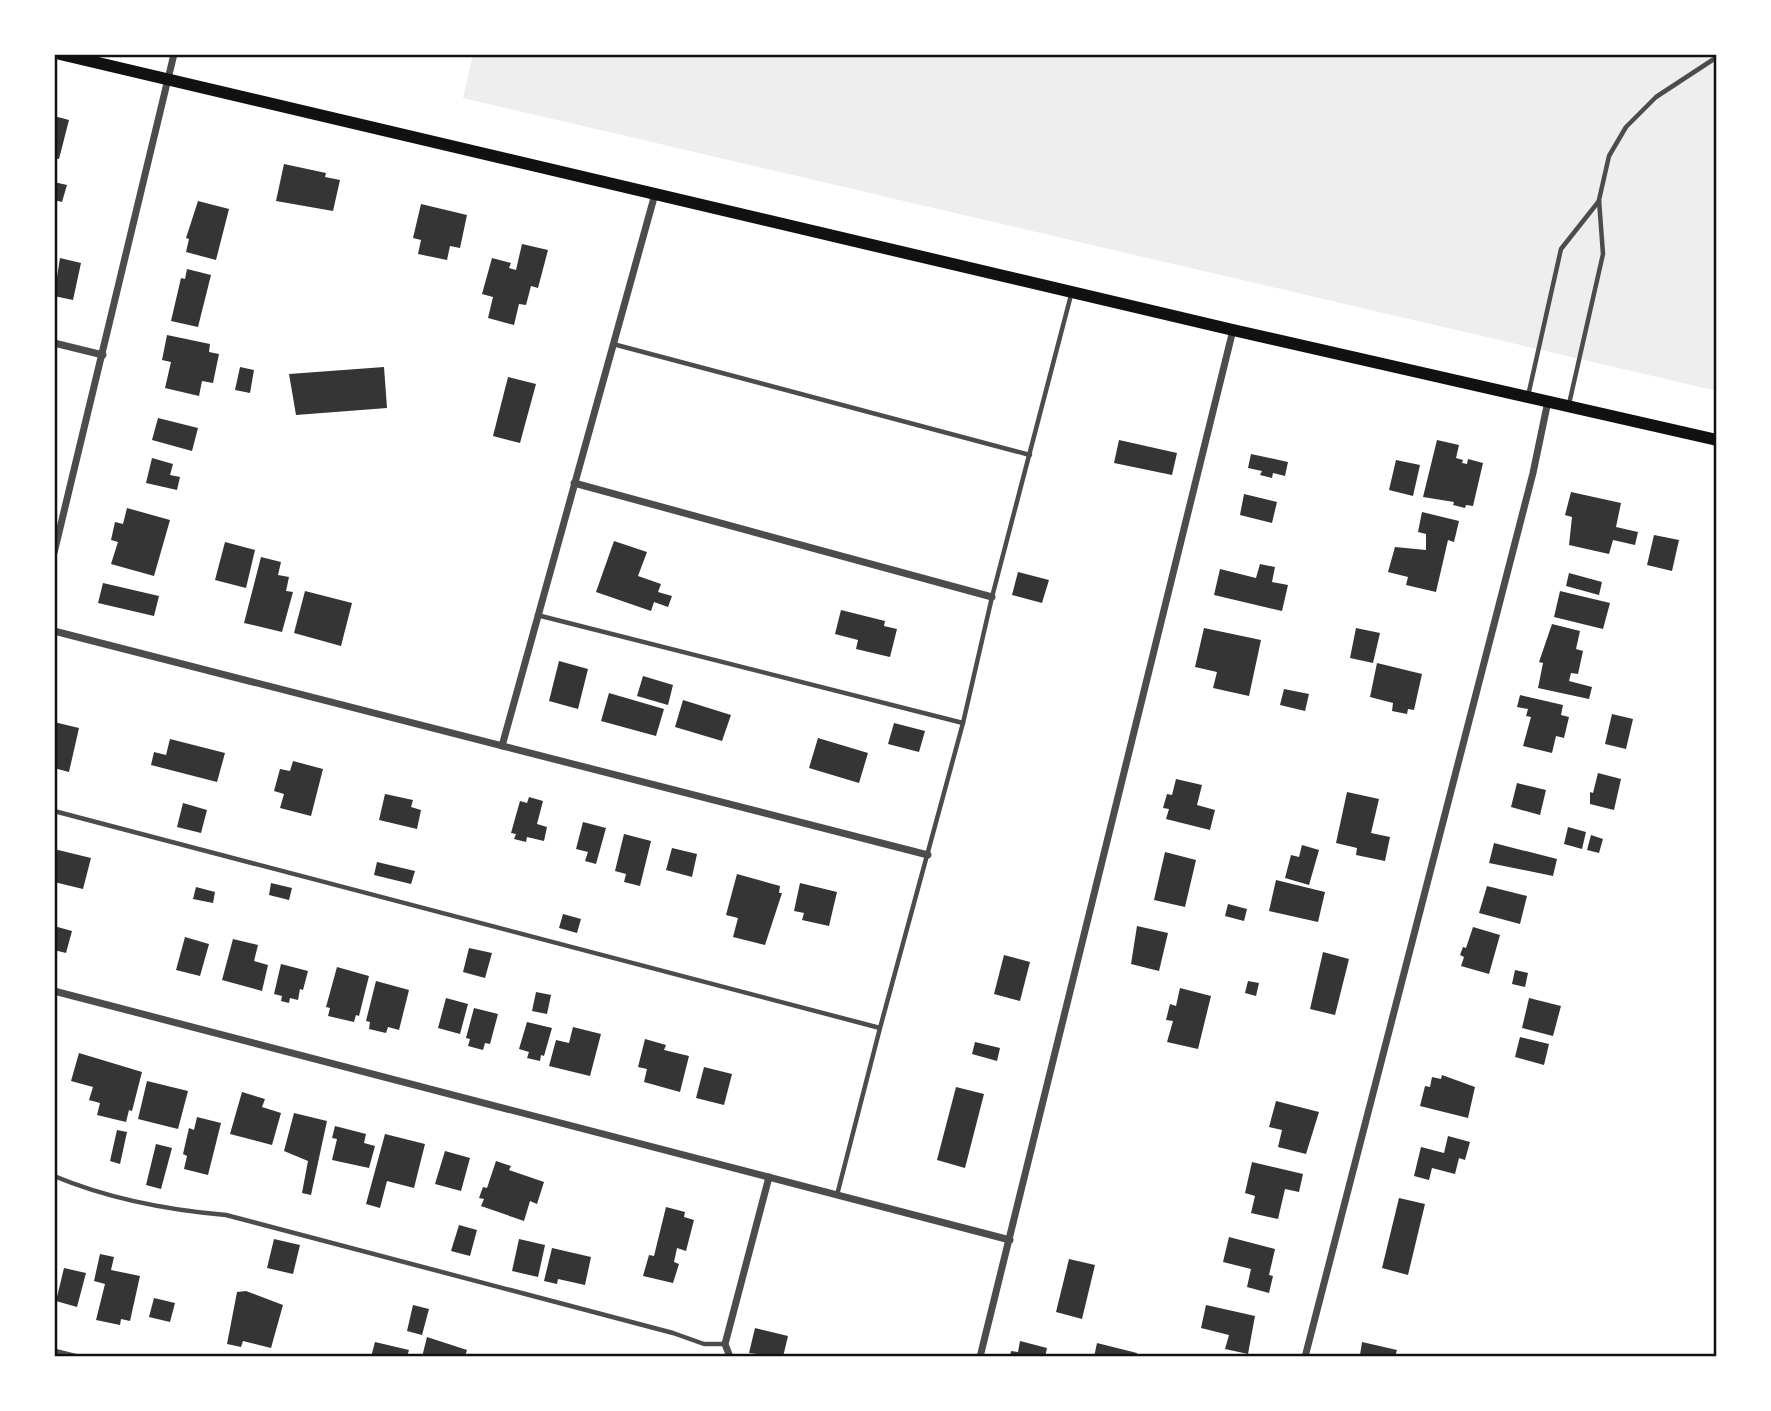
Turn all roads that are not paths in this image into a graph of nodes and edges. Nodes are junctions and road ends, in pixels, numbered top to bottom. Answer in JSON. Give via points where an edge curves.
{"nodes":[{"id":1,"x":60,"y":54,"type":"edge"},
{"id":2,"x":174,"y":54,"type":"edge"},
{"id":3,"x":1717,"y":57,"type":"edge"},
{"id":4,"x":168,"y":79,"type":"junction"},
{"id":5,"x":655,"y":193,"type":"junction"},
{"id":6,"x":1600,"y":200,"type":"junction"},
{"id":7,"x":1072,"y":292,"type":"junction"},
{"id":8,"x":1233,"y":330,"type":"junction"},
{"id":9,"x":54,"y":343,"type":"edge"},
{"id":10,"x":612,"y":344,"type":"junction"},
{"id":11,"x":103,"y":355,"type":"junction"},
{"id":12,"x":1528,"y":397,"type":"junction"},
{"id":13,"x":1548,"y":401,"type":"junction"},
{"id":14,"x":1569,"y":406,"type":"junction"},
{"id":15,"x":1717,"y":440,"type":"edge"},
{"id":16,"x":1030,"y":455,"type":"junction"},
{"id":17,"x":574,"y":484,"type":"junction"},
{"id":18,"x":54,"y":553,"type":"edge"},
{"id":19,"x":992,"y":597,"type":"junction"},
{"id":20,"x":537,"y":614,"type":"junction"},
{"id":21,"x":54,"y":631,"type":"edge"},
{"id":22,"x":963,"y":723,"type":"junction"},
{"id":23,"x":502,"y":746,"type":"junction"},
{"id":24,"x":54,"y":811,"type":"edge"},
{"id":25,"x":928,"y":855,"type":"junction"},
{"id":26,"x":54,"y":992,"type":"edge"},
{"id":27,"x":880,"y":1028,"type":"junction"},
{"id":28,"x":54,"y":1176,"type":"edge"},
{"id":29,"x":769,"y":1177,"type":"junction"},
{"id":30,"x":837,"y":1195,"type":"junction"},
{"id":31,"x":1010,"y":1240,"type":"junction"},
{"id":32,"x":725,"y":1344,"type":"junction"},
{"id":33,"x":54,"y":1352,"type":"edge"},
{"id":34,"x":74,"y":1357,"type":"edge"},
{"id":35,"x":730,"y":1357,"type":"edge"},
{"id":36,"x":980,"y":1357,"type":"edge"},
{"id":37,"x":1305,"y":1357,"type":"edge"}],
"edges":[{"from":1,"to":4,"type":"main road"},
{"from":2,"to":4,"type":"street"},
{"from":3,"to":6,"type":"lane","via":[[1656,97],[1626,127],[1609,156]]},
{"from":4,"to":5,"type":"main road"},
{"from":4,"to":11,"type":"street"},
{"from":5,"to":7,"type":"main road"},
{"from":5,"to":10,"type":"street"},
{"from":6,"to":12,"type":"lane","via":[[1561,248]]},
{"from":6,"to":14,"type":"lane","via":[[1603,254]]},
{"from":7,"to":8,"type":"main road"},
{"from":7,"to":16,"type":"lane"},
{"from":8,"to":12,"type":"main road"},
{"from":8,"to":31,"type":"street"},
{"from":9,"to":11,"type":"street"},
{"from":10,"to":16,"type":"lane"},
{"from":10,"to":17,"type":"street"},
{"from":11,"to":18,"type":"street"},
{"from":12,"to":13,"type":"main road"},
{"from":13,"to":14,"type":"main road"},
{"from":13,"to":37,"type":"street"},
{"from":14,"to":15,"type":"main road"},
{"from":16,"to":19,"type":"lane"},
{"from":17,"to":19,"type":"street"},
{"from":17,"to":20,"type":"street"},
{"from":19,"to":22,"type":"lane"},
{"from":20,"to":22,"type":"lane"},
{"from":20,"to":23,"type":"street"},
{"from":21,"to":23,"type":"street"},
{"from":22,"to":25,"type":"lane"},
{"from":23,"to":25,"type":"street"},
{"from":24,"to":27,"type":"lane"},
{"from":25,"to":27,"type":"lane"},
{"from":26,"to":29,"type":"street"},
{"from":27,"to":30,"type":"lane"},
{"from":28,"to":32,"type":"lane","via":[[170,1210],[226,1215],[704,1344]]},
{"from":29,"to":30,"type":"street"},
{"from":29,"to":32,"type":"street"},
{"from":30,"to":31,"type":"street"},
{"from":31,"to":36,"type":"street"},
{"from":32,"to":35,"type":"street"},
{"from":33,"to":34,"type":"street"}]}
